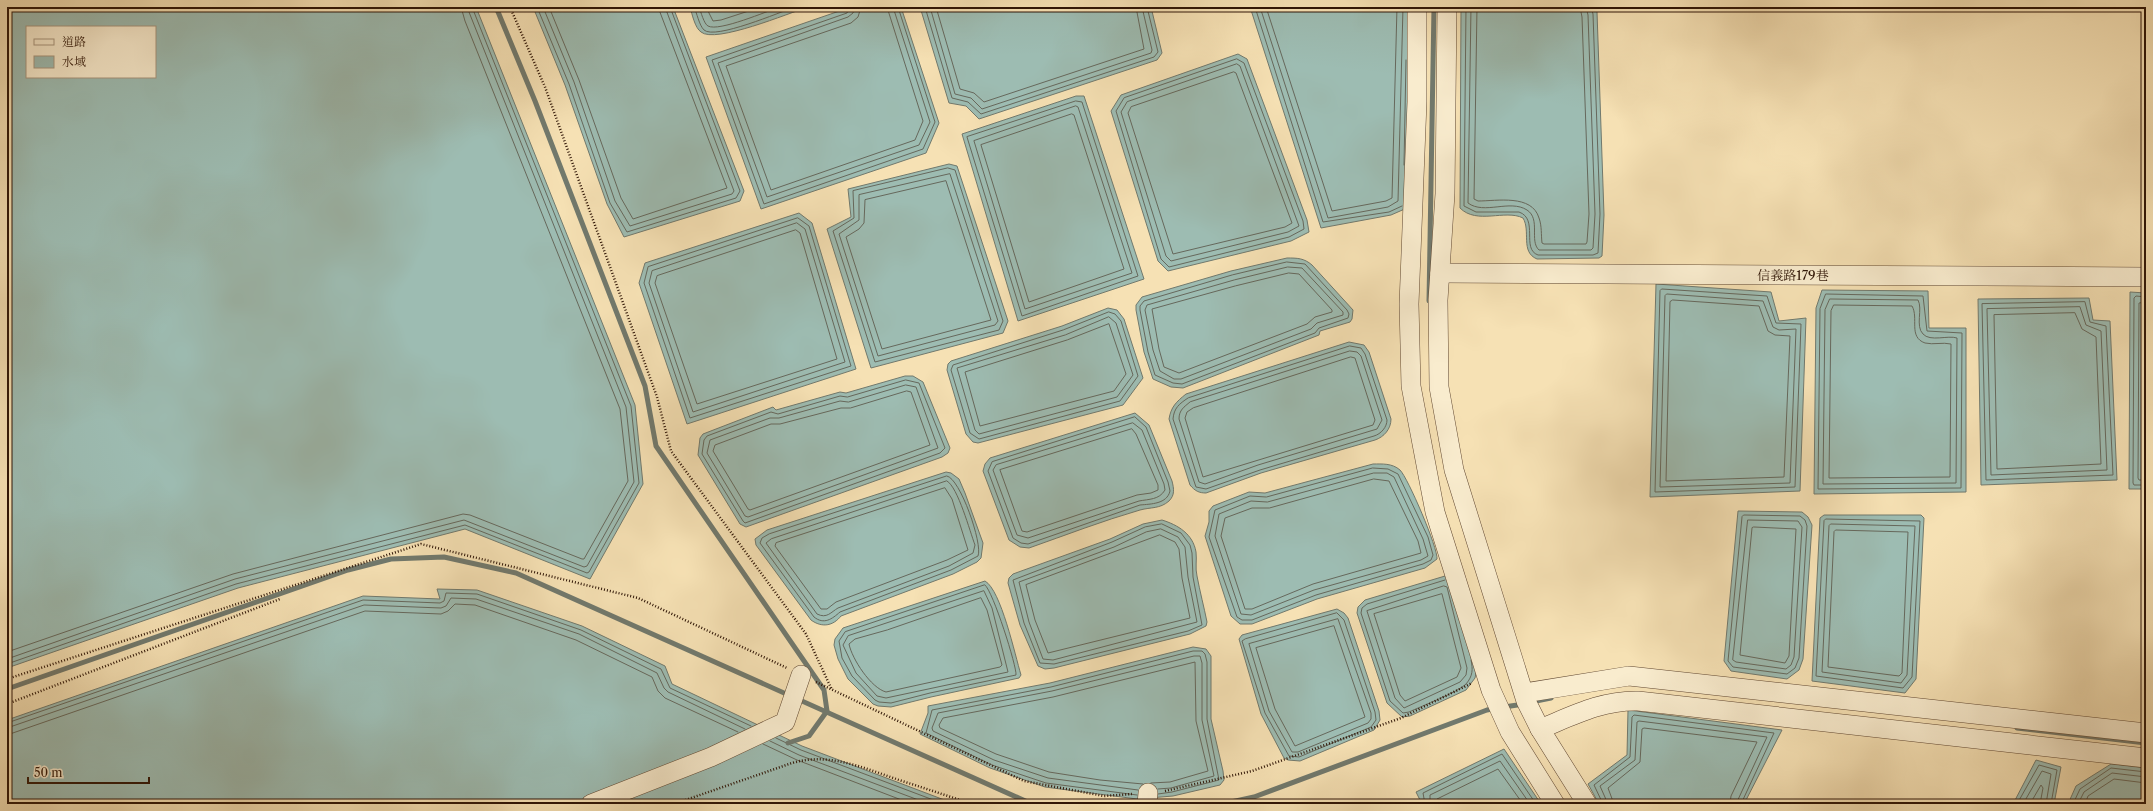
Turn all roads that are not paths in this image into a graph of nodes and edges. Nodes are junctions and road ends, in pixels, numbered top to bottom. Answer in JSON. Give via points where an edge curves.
{"nodes":[{"id":1,"x":1417,"y":7,"type":"edge"},
{"id":2,"x":1447,"y":7,"type":"edge"},
{"id":3,"x":1440,"y":273,"type":"junction"},
{"id":4,"x":2146,"y":277,"type":"edge"},
{"id":5,"x":801,"y":675,"type":"road end"},
{"id":6,"x":1525,"y":697,"type":"junction"},
{"id":7,"x":1537,"y":724,"type":"junction"},
{"id":8,"x":2146,"y":733,"type":"edge"},
{"id":9,"x":2146,"y":758,"type":"edge"},
{"id":10,"x":591,"y":804,"type":"edge"},
{"id":11,"x":1555,"y":804,"type":"edge"},
{"id":12,"x":1587,"y":804,"type":"edge"}],
"edges":[{"from":1,"to":11,"type":"street","via":[[1417,102],[1409,304],[1411,386],[1435,512],[1489,682],[1510,732]]},
{"from":2,"to":3,"type":"street","via":[[1445,194]]},
{"from":3,"to":4,"type":"street","name":"信義路179巷"},
{"from":3,"to":6,"type":"street","via":[[1439,387],[1454,470]]},
{"from":5,"to":10,"type":"street","via":[[785,722],[711,757]]},
{"from":6,"to":7,"type":"street"},
{"from":6,"to":8,"type":"street","via":[[1629,676]]},
{"from":7,"to":9,"type":"street","via":[[1618,700],[1638,701]]},
{"from":7,"to":12,"type":"street"}]}
